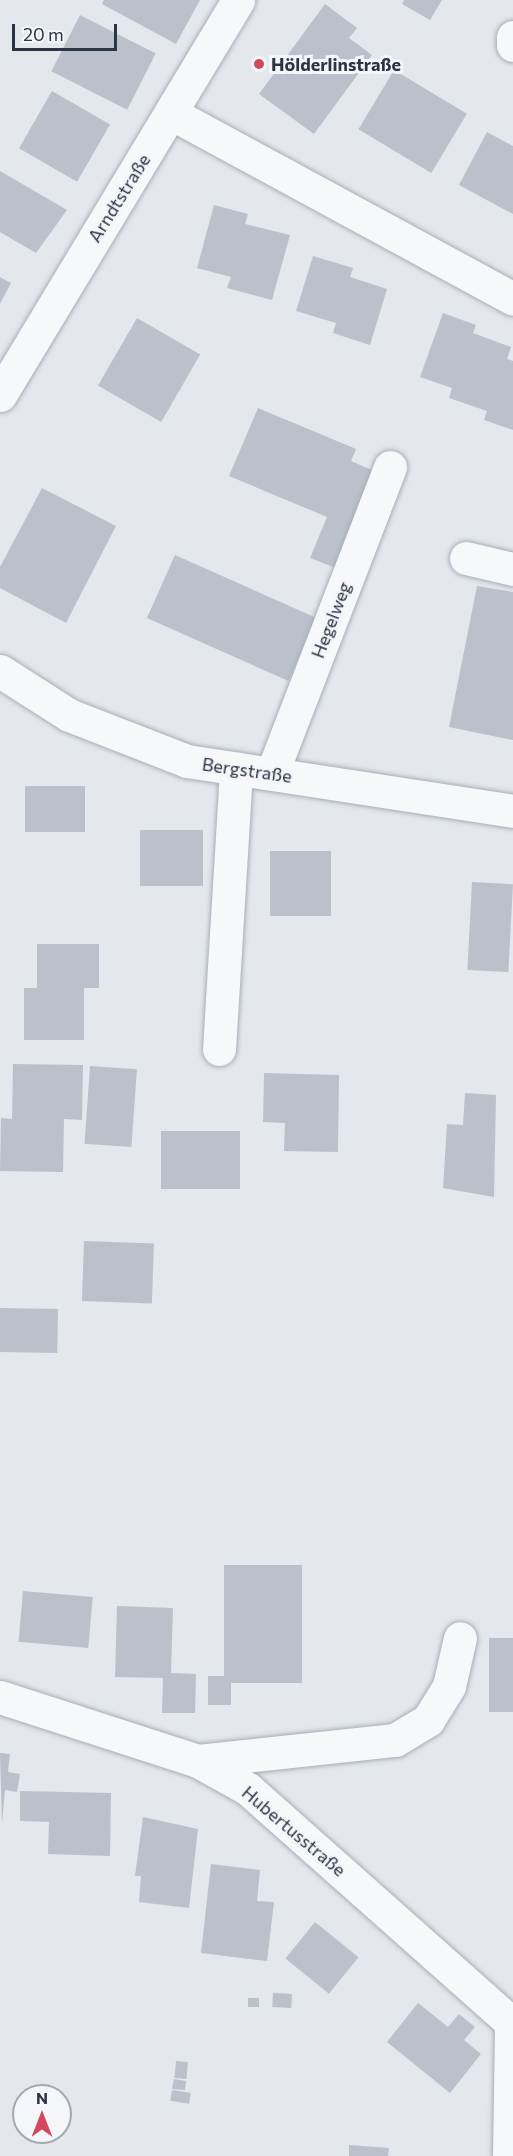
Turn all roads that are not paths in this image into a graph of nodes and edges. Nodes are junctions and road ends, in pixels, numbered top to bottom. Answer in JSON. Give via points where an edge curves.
{"nodes":[{"id":1,"x":238,"y":0,"type":"edge"},
{"id":2,"x":513,"y":37,"type":"edge"},
{"id":3,"x":513,"y":45,"type":"edge"},
{"id":4,"x":171,"y":113,"type":"junction"},
{"id":5,"x":513,"y":299,"type":"edge"},
{"id":6,"x":0,"y":395,"type":"edge"},
{"id":7,"x":390,"y":467,"type":"dead end"},
{"id":8,"x":466,"y":558,"type":"dead end"},
{"id":9,"x":513,"y":568,"type":"edge"},
{"id":10,"x":0,"y":671,"type":"edge"},
{"id":11,"x":236,"y":770,"type":"junction"},
{"id":12,"x":272,"y":773,"type":"junction"},
{"id":13,"x":513,"y":811,"type":"edge"},
{"id":14,"x":219,"y":1048,"type":"dead end"},
{"id":15,"x":460,"y":1638,"type":"dead end"},
{"id":16,"x":0,"y":1696,"type":"edge"},
{"id":17,"x":198,"y":1761,"type":"junction"},
{"id":18,"x":512,"y":2024,"type":"edge"},
{"id":19,"x":509,"y":2156,"type":"edge"}],
"edges":[{"from":1,"to":4,"type":"street","name":"Arndtstraße"},
{"from":2,"to":3,"type":"street"},
{"from":4,"to":5,"type":"street"},
{"from":4,"to":6,"type":"street","name":"Arndtstraße"},
{"from":7,"to":12,"type":"street","name":"Hegelweg"},
{"from":8,"to":9,"type":"street"},
{"from":10,"to":11,"type":"street","name":"Bergstraße","via":[[69,715],[187,761]]},
{"from":11,"to":12,"type":"street","name":"Bergstraße"},
{"from":11,"to":14,"type":"street"},
{"from":12,"to":13,"type":"street","name":"Bergstraße"},
{"from":15,"to":17,"type":"street","via":[[449,1686],[434,1711],[395,1740]]},
{"from":16,"to":17,"type":"street","name":"Hubertusstraße"},
{"from":17,"to":18,"type":"street","name":"Hubertusstraße","via":[[248,1789]]},
{"from":18,"to":19,"type":"street"}]}
